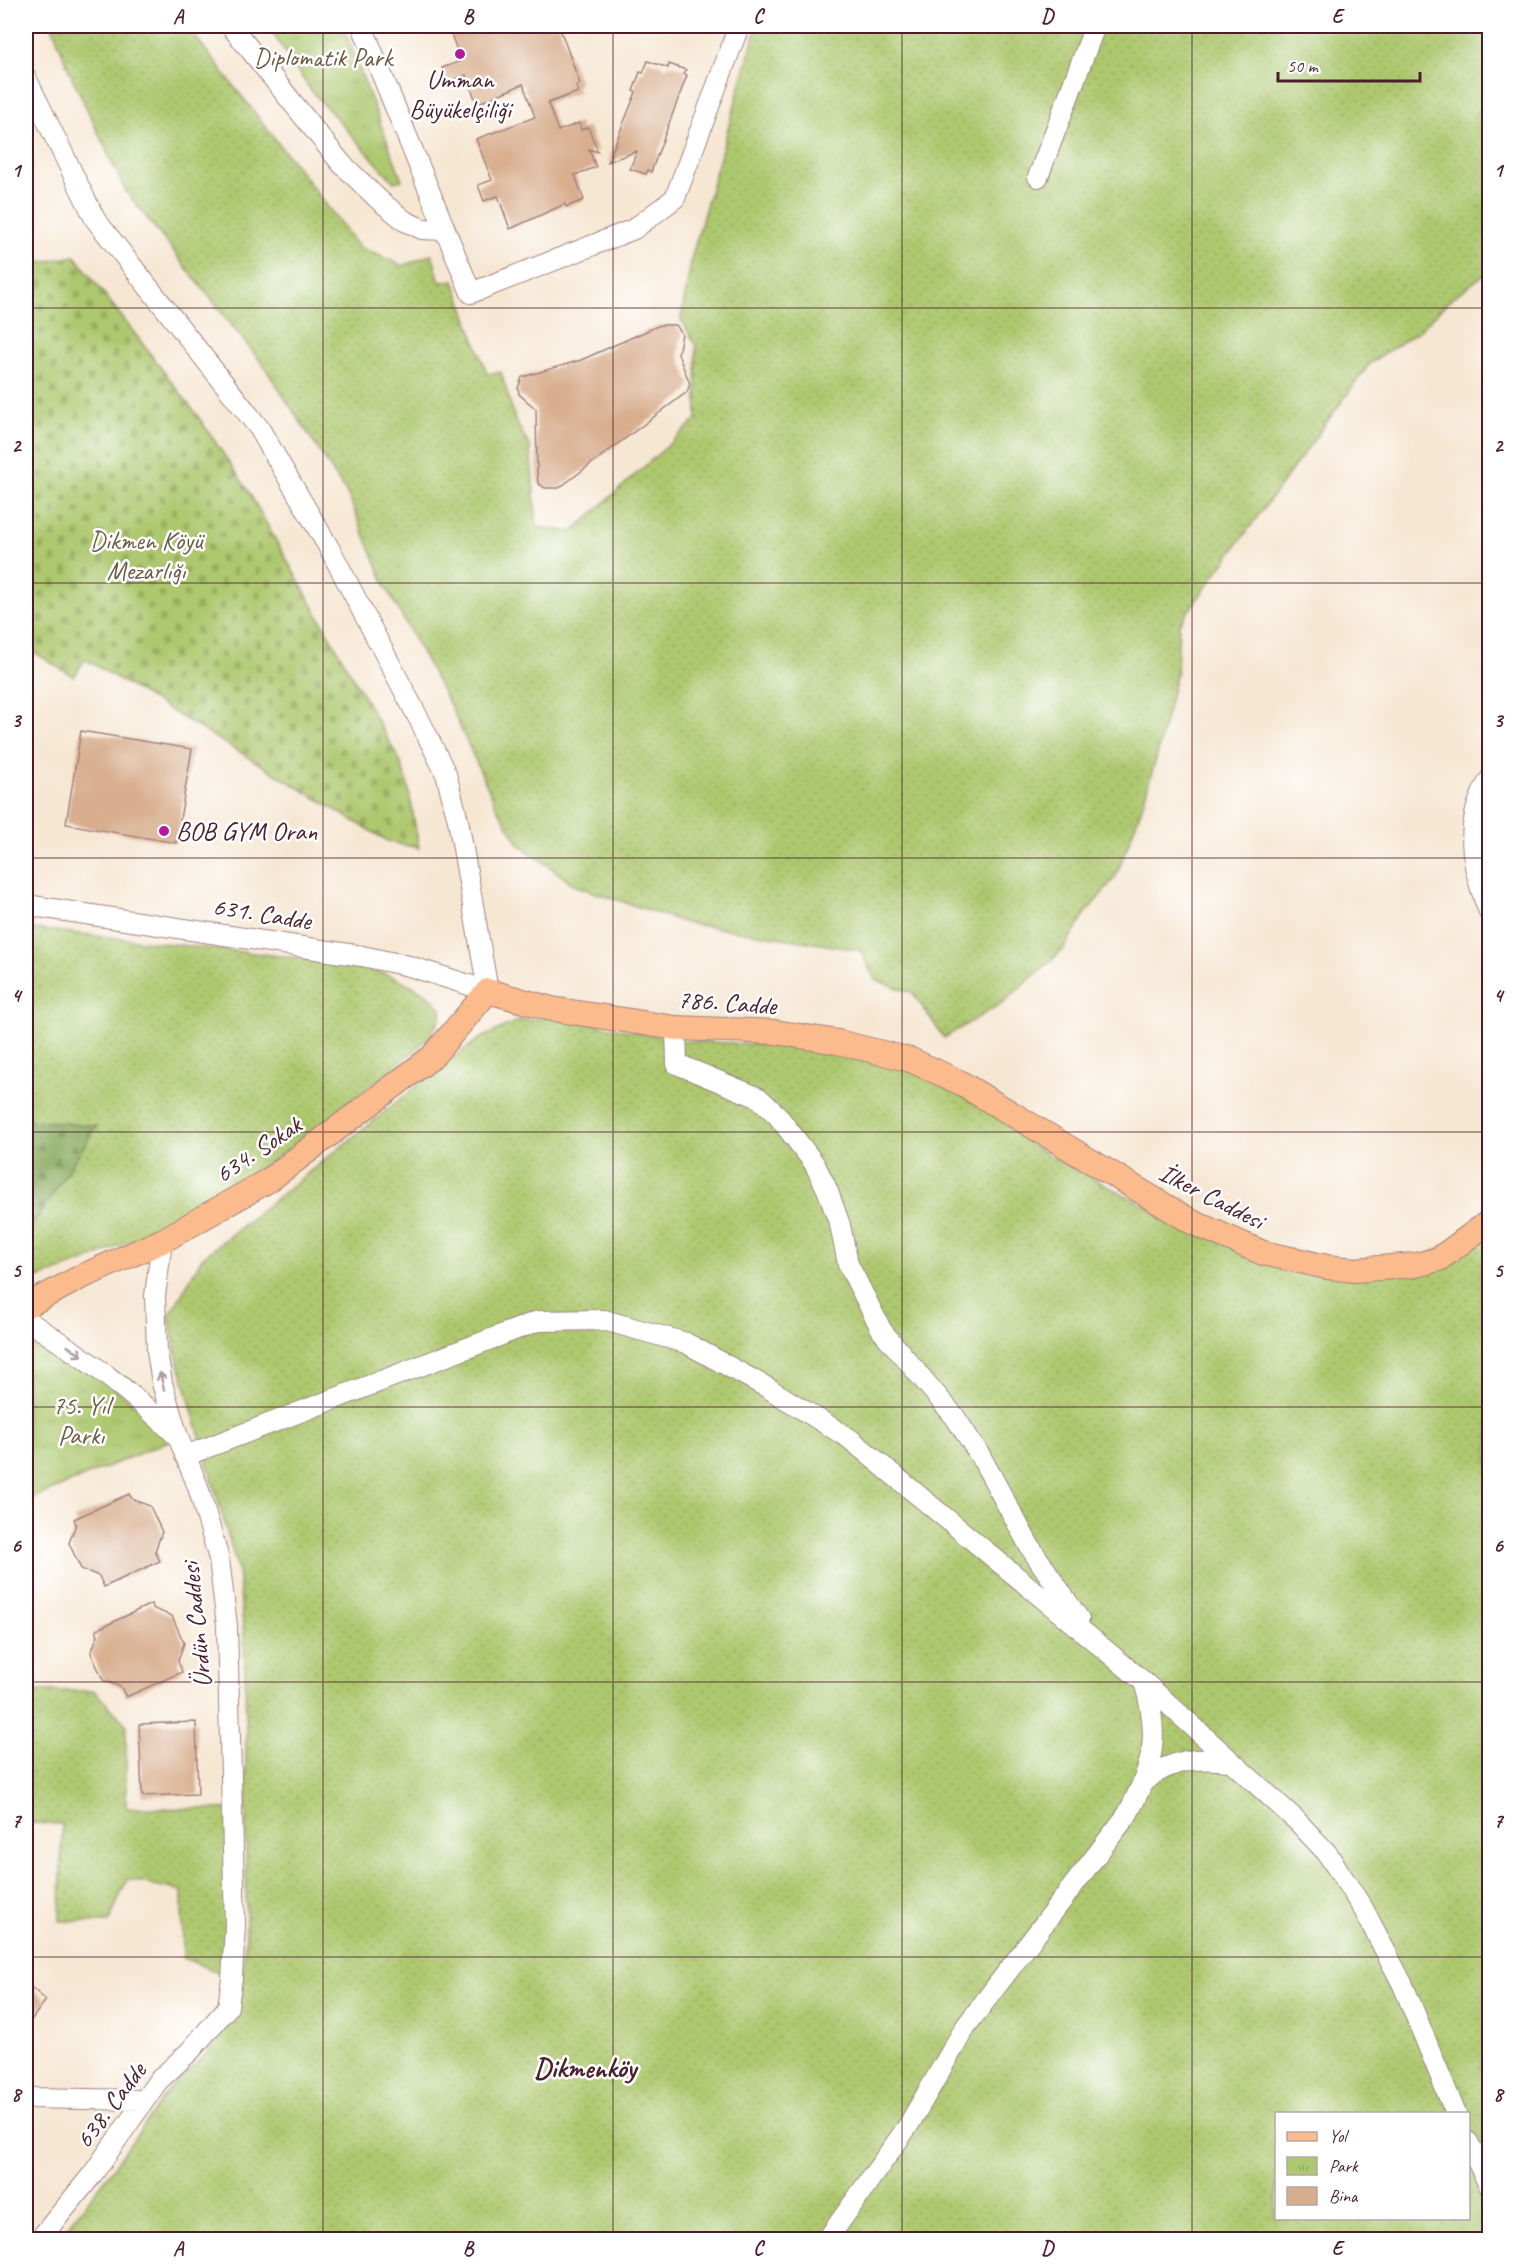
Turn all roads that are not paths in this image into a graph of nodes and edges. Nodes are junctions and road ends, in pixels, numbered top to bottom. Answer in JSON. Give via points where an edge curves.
{"nodes":[{"id":1,"x":231,"y":26,"type":"edge"},
{"id":2,"x":362,"y":26,"type":"edge"},
{"id":3,"x":739,"y":26,"type":"edge"},
{"id":4,"x":1095,"y":26,"type":"edge"},
{"id":5,"x":26,"y":78,"type":"edge"},
{"id":6,"x":1038,"y":177,"type":"dead end"},
{"id":7,"x":445,"y":230,"type":"junction"},
{"id":8,"x":1490,"y":779,"type":"edge"},
{"id":9,"x":26,"y":905,"type":"edge"},
{"id":10,"x":1490,"y":914,"type":"edge"},
{"id":11,"x":488,"y":991,"type":"junction"},
{"id":12,"x":676,"y":1028,"type":"junction"},
{"id":13,"x":959,"y":1082,"type":"joint"},
{"id":14,"x":1490,"y":1221,"type":"edge"},
{"id":15,"x":162,"y":1241,"type":"junction"},
{"id":16,"x":26,"y":1306,"type":"edge"},
{"id":17,"x":26,"y":1320,"type":"edge"},
{"id":18,"x":182,"y":1446,"type":"junction"},
{"id":19,"x":1144,"y":1682,"type":"junction"},
{"id":20,"x":1230,"y":1761,"type":"junction"},
{"id":21,"x":1146,"y":1780,"type":"junction"},
{"id":22,"x":228,"y":2007,"type":"joint"},
{"id":23,"x":26,"y":2098,"type":"edge"},
{"id":24,"x":144,"y":2100,"type":"junction"},
{"id":25,"x":1455,"y":2112,"type":"edge"},
{"id":26,"x":1470,"y":2146,"type":"edge"},
{"id":27,"x":1490,"y":2187,"type":"edge"},
{"id":28,"x":39,"y":2240,"type":"edge"},
{"id":29,"x":827,"y":2240,"type":"edge"}],
"edges":[{"from":1,"to":7,"type":"street","via":[[341,163],[379,200],[422,229]]},
{"from":2,"to":7,"type":"street"},
{"from":3,"to":7,"type":"street","via":[[675,198],[634,229],[471,293]]},
{"from":4,"to":6,"type":"street"},
{"from":5,"to":11,"type":"street","via":[[95,219],[260,428],[332,553],[422,725],[446,774],[458,820]]},
{"from":8,"to":10,"type":"street","via":[[1477,800],[1471,824],[1478,885]]},
{"from":9,"to":11,"type":"street","name":"631. Cadde","via":[[362,956]]},
{"from":11,"to":12,"type":"main road","name":"786. Cadde","via":[[552,1009]]},
{"from":11,"to":15,"type":"main road","name":"634. Sokak","via":[[432,1057],[357,1115],[269,1180]]},
{"from":12,"to":13,"type":"main road","name":"786. Cadde","via":[[775,1032],[838,1042],[911,1060]]},
{"from":12,"to":19,"type":"street","via":[[677,1064],[759,1098],[814,1163],[840,1225],[848,1264],[882,1331],[955,1418],[1030,1547],[1081,1621]]},
{"from":13,"to":14,"type":"main road","name":"İlker Caddesi","via":[[1192,1222],[1263,1253],[1355,1270],[1416,1266],[1446,1254]]},
{"from":15,"to":16,"type":"main road","name":"634. Sokak","via":[[81,1276]]},
{"from":18,"to":15,"type":"street","one_way":true,"via":[[162,1383],[156,1341],[155,1296]]},
{"from":17,"to":18,"type":"street","name":"Ürdün Caddesi","one_way":true,"via":[[136,1396]]},
{"from":18,"to":19,"type":"street","via":[[538,1321],[604,1320],[686,1343],[850,1439]]},
{"from":18,"to":22,"type":"street","name":"Ürdün Caddesi","via":[[219,1559],[227,1626],[235,1926]]},
{"from":19,"to":20,"type":"street"},
{"from":19,"to":21,"type":"street","via":[[1154,1732]]},
{"from":20,"to":21,"type":"street","via":[[1191,1759],[1160,1769]]},
{"from":20,"to":25,"type":"street","via":[[1327,1853],[1364,1910],[1403,1985]]},
{"from":21,"to":29,"type":"street","via":[[1127,1815],[966,2026],[908,2126]]},
{"from":22,"to":24,"type":"street","name":"638. Cadde"},
{"from":23,"to":24,"type":"street"},
{"from":24,"to":28,"type":"street","name":"638. Cadde","via":[[92,2175]]},
{"from":26,"to":27,"type":"street"}]}
